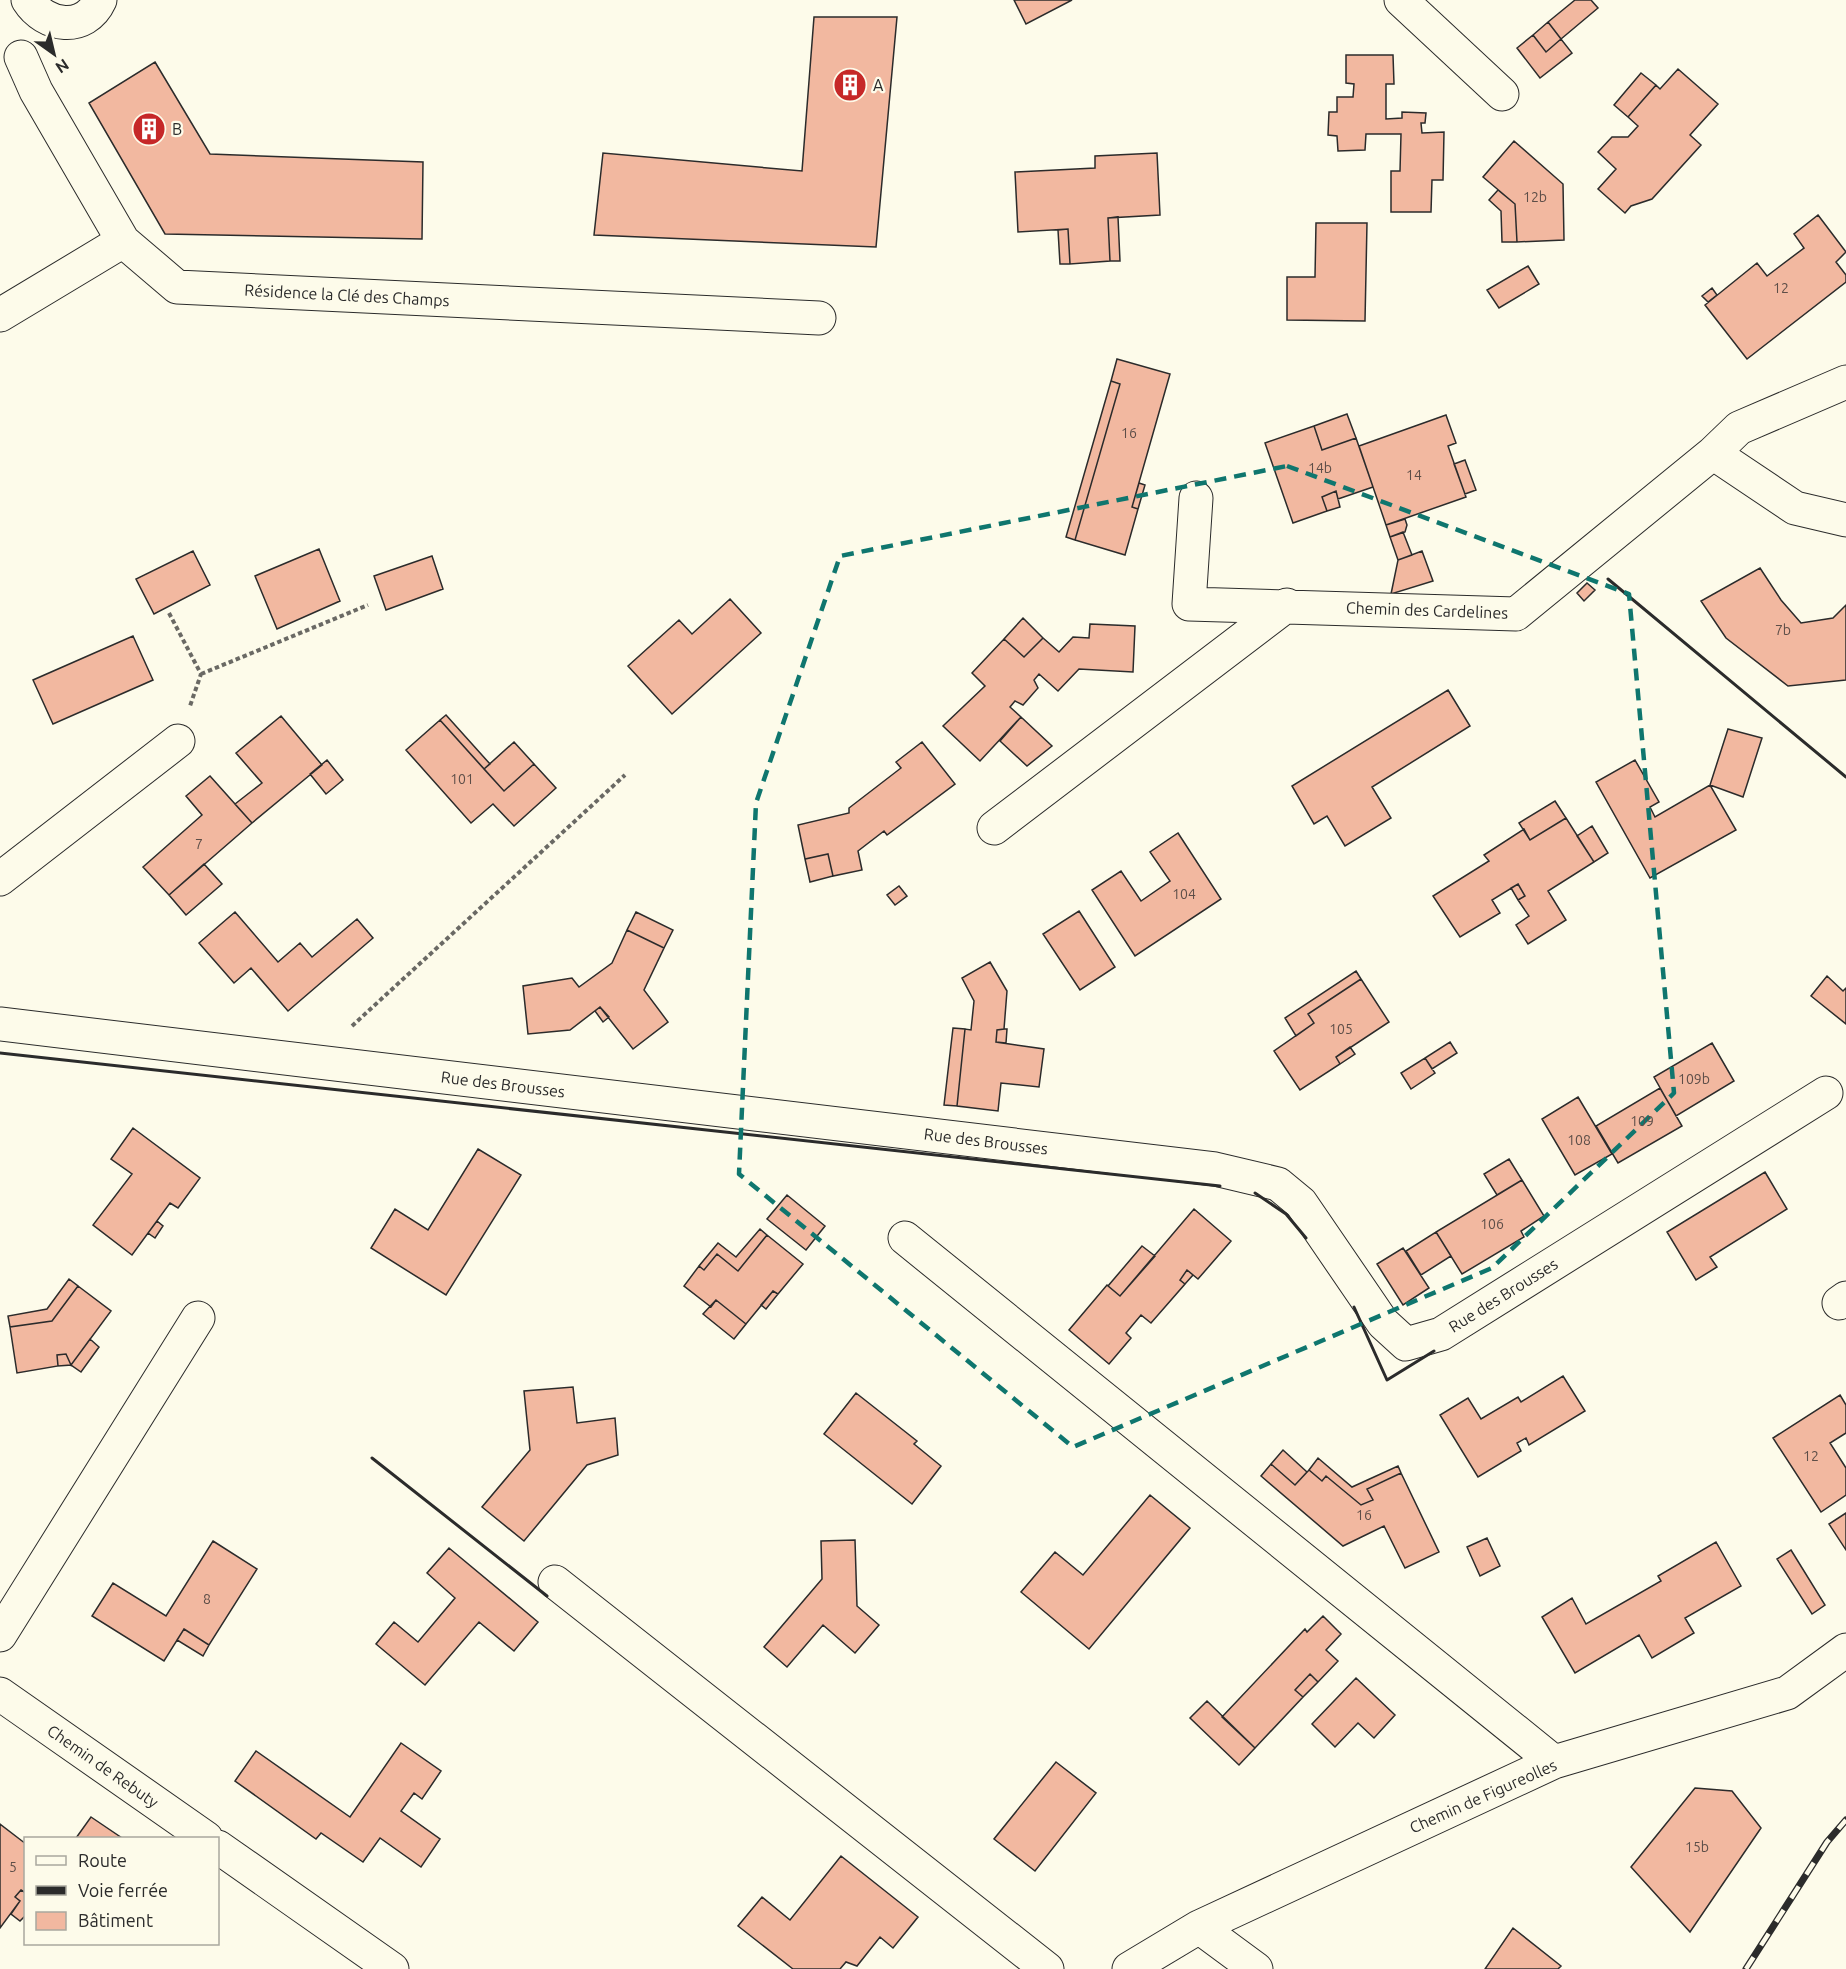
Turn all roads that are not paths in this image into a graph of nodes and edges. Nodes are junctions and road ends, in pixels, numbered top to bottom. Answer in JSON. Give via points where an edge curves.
{"nodes":[{"id":1,"x":1401,"y":0,"type":"edge"},
{"id":2,"x":28,"y":1,"type":"edge"},
{"id":3,"x":88,"y":11,"type":"edge"},
{"id":4,"x":10,"y":57,"type":"edge"},
{"id":5,"x":1502,"y":94,"type":"dead end"},
{"id":6,"x":123,"y":241,"type":"junction"},
{"id":7,"x":0,"y":315,"type":"edge"},
{"id":8,"x":819,"y":318,"type":"dead end"},
{"id":9,"x":1846,"y":382,"type":"edge"},
{"id":10,"x":1713,"y":453,"type":"junction"},
{"id":11,"x":1196,"y":498,"type":"dead end"},
{"id":12,"x":1846,"y":520,"type":"edge"},
{"id":13,"x":1287,"y":605,"type":"junction"},
{"id":14,"x":178,"y":741,"type":"road end"},
{"id":15,"x":994,"y":828,"type":"dead end"},
{"id":16,"x":0,"y":879,"type":"edge"},
{"id":17,"x":0,"y":1024,"type":"edge"},
{"id":18,"x":1826,"y":1093,"type":"dead end"},
{"id":19,"x":904,"y":1238,"type":"dead end"},
{"id":20,"x":198,"y":1318,"type":"dead end"},
{"id":21,"x":555,"y":1582,"type":"dead end"},
{"id":22,"x":0,"y":1635,"type":"edge"},
{"id":23,"x":1846,"y":1650,"type":"edge"},
{"id":24,"x":0,"y":1694,"type":"edge"},
{"id":25,"x":1554,"y":1762,"type":"junction"},
{"id":26,"x":203,"y":1837,"type":"edge"},
{"id":27,"x":219,"y":1848,"type":"edge"},
{"id":28,"x":1200,"y":1926,"type":"junction"},
{"id":29,"x":392,"y":1969,"type":"edge"},
{"id":30,"x":1047,"y":1969,"type":"edge"},
{"id":31,"x":1129,"y":1969,"type":"edge"},
{"id":32,"x":1256,"y":1969,"type":"edge"}],
"edges":[{"from":1,"to":5,"type":"street"},
{"from":2,"to":3,"type":"street","via":[[49,20],[62,23]]},
{"from":2,"to":4,"type":"street"},
{"from":3,"to":4,"type":"street"},
{"from":4,"to":6,"type":"street","name":"Résidence la Clé des Champs","via":[[36,91]]},
{"from":6,"to":7,"type":"street"},
{"from":6,"to":8,"type":"street","name":"Résidence la Clé des Champs","via":[[177,286]]},
{"from":9,"to":10,"type":"street","name":"Chemin des Cardelines","via":[[1739,428]]},
{"from":10,"to":12,"type":"street","via":[[1795,508]]},
{"from":10,"to":13,"type":"street","name":"Chemin des Cardelines","via":[[1516,614]]},
{"from":11,"to":13,"type":"street","name":"Chemin des Cardelines","via":[[1189,604]]},
{"from":13,"to":15,"type":"street"},
{"from":14,"to":16,"type":"street"},
{"from":17,"to":18,"type":"street","name":"Rue des Brousses","via":[[1215,1168],[1278,1184],[1301,1203],[1383,1323],[1406,1344],[1441,1334]]},
{"from":19,"to":25,"type":"street"},
{"from":20,"to":22,"type":"street"},
{"from":21,"to":30,"type":"street"},
{"from":23,"to":25,"type":"street","name":"Chemin de Figureolles","via":[[1787,1693]]},
{"from":24,"to":26,"type":"street","name":"Chemin de Rebuty"},
{"from":25,"to":28,"type":"street","name":"Chemin de Figureolles"},
{"from":27,"to":29,"type":"street"},
{"from":28,"to":31,"type":"street","name":"Chemin de Figureolles"},
{"from":28,"to":32,"type":"street"}]}
